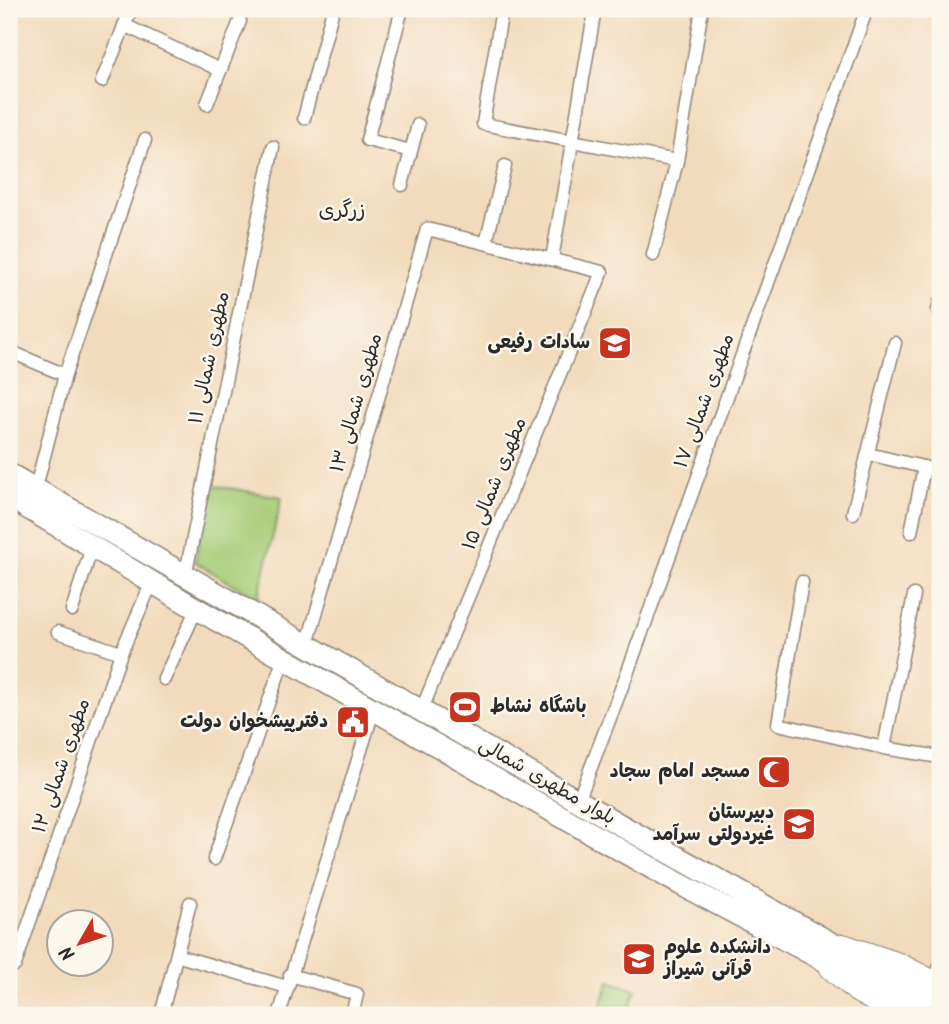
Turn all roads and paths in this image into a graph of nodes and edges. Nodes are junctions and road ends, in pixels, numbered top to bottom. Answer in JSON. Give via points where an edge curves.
{"nodes":[{"id":1,"x":131,"y":9,"type":"edge"},
{"id":2,"x":333,"y":9,"type":"edge"},
{"id":3,"x":402,"y":9,"type":"edge"},
{"id":4,"x":502,"y":9,"type":"edge"},
{"id":5,"x":595,"y":9,"type":"edge"},
{"id":6,"x":702,"y":9,"type":"edge"},
{"id":7,"x":865,"y":14,"type":"dead end"},
{"id":8,"x":240,"y":20,"type":"dead end"},
{"id":9,"x":124,"y":25,"type":"junction"},
{"id":10,"x":220,"y":70,"type":"junction"},
{"id":11,"x":102,"y":81,"type":"dead end"},
{"id":12,"x":206,"y":104,"type":"dead end"},
{"id":13,"x":304,"y":118,"type":"dead end"},
{"id":14,"x":418,"y":125,"type":"dead end"},
{"id":15,"x":145,"y":141,"type":"dead end"},
{"id":16,"x":574,"y":141,"type":"junction"},
{"id":17,"x":273,"y":147,"type":"dead end"},
{"id":18,"x":411,"y":151,"type":"junction"},
{"id":19,"x":677,"y":161,"type":"junction"},
{"id":20,"x":505,"y":166,"type":"dead end"},
{"id":21,"x":402,"y":185,"type":"dead end"},
{"id":22,"x":486,"y":243,"type":"junction"},
{"id":23,"x":653,"y":255,"type":"dead end"},
{"id":24,"x":552,"y":259,"type":"junction"},
{"id":25,"x":895,"y":343,"type":"dead end"},
{"id":26,"x":9,"y":352,"type":"edge"},
{"id":27,"x":65,"y":375,"type":"junction"},
{"id":28,"x":868,"y":454,"type":"junction"},
{"id":29,"x":924,"y":467,"type":"junction"},
{"id":30,"x":940,"y":471,"type":"edge"},
{"id":31,"x":9,"y":474,"type":"edge"},
{"id":32,"x":35,"y":491,"type":"junction"},
{"id":33,"x":9,"y":497,"type":"edge"},
{"id":34,"x":853,"y":513,"type":"dead end"},
{"id":35,"x":911,"y":532,"type":"dead end"},
{"id":36,"x":92,"y":547,"type":"junction"},
{"id":37,"x":185,"y":577,"type":"junction"},
{"id":38,"x":152,"y":582,"type":"junction"},
{"id":39,"x":802,"y":582,"type":"dead end"},
{"id":40,"x":914,"y":595,"type":"dead end"},
{"id":41,"x":197,"y":608,"type":"junction"},
{"id":42,"x":72,"y":610,"type":"dead end"},
{"id":43,"x":58,"y":632,"type":"dead end"},
{"id":44,"x":307,"y":645,"type":"junction"},
{"id":45,"x":121,"y":653,"type":"junction"},
{"id":46,"x":284,"y":658,"type":"junction"},
{"id":47,"x":164,"y":679,"type":"dead end"},
{"id":48,"x":373,"y":708,"type":"junction"},
{"id":49,"x":422,"y":709,"type":"junction"},
{"id":50,"x":884,"y":748,"type":"junction"},
{"id":51,"x":940,"y":757,"type":"edge"},
{"id":52,"x":578,"y":801,"type":"junction"},
{"id":53,"x":215,"y":859,"type":"dead end"},
{"id":54,"x":190,"y":902,"type":"dead end"},
{"id":55,"x":816,"y":945,"type":"junction"},
{"id":56,"x":179,"y":956,"type":"junction"},
{"id":57,"x":15,"y":965,"type":"dead end"},
{"id":58,"x":939,"y":976,"type":"edge"},
{"id":59,"x":289,"y":981,"type":"junction"},
{"id":60,"x":940,"y":1004,"type":"edge"},
{"id":61,"x":161,"y":1015,"type":"edge"},
{"id":62,"x":279,"y":1015,"type":"edge"},
{"id":63,"x":352,"y":1015,"type":"edge"},
{"id":64,"x":895,"y":1015,"type":"edge"},
{"id":65,"x":927,"y":1015,"type":"edge"}],
"edges":[{"from":1,"to":9,"type":"street"},
{"from":2,"to":13,"type":"street"},
{"from":3,"to":18,"type":"street","via":[[367,140]]},
{"from":4,"to":16,"type":"street","via":[[483,124]]},
{"from":5,"to":16,"type":"street"},
{"from":6,"to":19,"type":"street"},
{"from":7,"to":52,"type":"street","name":"۱۷ مطهری شمالی"},
{"from":8,"to":10,"type":"street"},
{"from":9,"to":10,"type":"street"},
{"from":9,"to":11,"type":"street"},
{"from":10,"to":12,"type":"street"},
{"from":14,"to":18,"type":"street"},
{"from":15,"to":27,"type":"street"},
{"from":16,"to":19,"type":"street"},
{"from":16,"to":24,"type":"street"},
{"from":17,"to":37,"type":"street","name":"۱۱ مطهری شمالی"},
{"from":18,"to":21,"type":"street"},
{"from":19,"to":23,"type":"street"},
{"from":20,"to":22,"type":"street"},
{"from":22,"to":24,"type":"street"},
{"from":22,"to":44,"type":"street","name":"۱۳ مطهری شمالی","via":[[428,229]]},
{"from":24,"to":49,"type":"street","name":"۱۵ مطهری شمالی","via":[[602,272]]},
{"from":25,"to":28,"type":"street"},
{"from":26,"to":27,"type":"street"},
{"from":27,"to":32,"type":"street"},
{"from":28,"to":29,"type":"street"},
{"from":28,"to":34,"type":"street"},
{"from":29,"to":30,"type":"street"},
{"from":29,"to":35,"type":"street"},
{"from":31,"to":32,"type":"main road","name":"بلوار مطهرى شمالى"},
{"from":32,"to":37,"type":"main road","name":"بلوار مطهرى شمالى"},
{"from":33,"to":36,"type":"main road","name":"بلوار مطهرى شمالى"},
{"from":36,"to":38,"type":"main road","name":"بلوار مطهرى شمالى"},
{"from":36,"to":42,"type":"street"},
{"from":37,"to":44,"type":"main road","name":"بلوار مطهرى شمالى"},
{"from":38,"to":41,"type":"main road","name":"بلوار مطهرى شمالى"},
{"from":38,"to":45,"type":"street","name":"۱۲ مطهری شمالی"},
{"from":39,"to":50,"type":"street","via":[[778,724]]},
{"from":40,"to":50,"type":"street"},
{"from":41,"to":46,"type":"main road","name":"بلوار مطهرى شمالى"},
{"from":41,"to":47,"type":"street"},
{"from":43,"to":45,"type":"street"},
{"from":44,"to":49,"type":"main road","name":"بلوار مطهرى شمالى"},
{"from":45,"to":57,"type":"street","name":"۱۲ مطهری شمالی"},
{"from":46,"to":48,"type":"main road","name":"بلوار مطهرى شمالى"},
{"from":46,"to":53,"type":"street"},
{"from":48,"to":55,"type":"main road","name":"بلوار مطهرى شمالى","via":[[680,884]]},
{"from":48,"to":59,"type":"street"},
{"from":49,"to":52,"type":"main road","name":"بلوار مطهرى شمالى"},
{"from":50,"to":51,"type":"street"},
{"from":52,"to":55,"type":"main road","name":"بلوار مطهرى شمالى"},
{"from":54,"to":56,"type":"street"},
{"from":55,"to":58,"type":"main road","via":[[899,962]]},
{"from":55,"to":60,"type":"main road","name":"بلوار مطهرى شمالى"},
{"from":55,"to":64,"type":"main road","via":[[856,993]]},
{"from":55,"to":65,"type":"main road","name":"بلوار مطهرى شمالى"},
{"from":56,"to":59,"type":"street"},
{"from":56,"to":61,"type":"street"},
{"from":59,"to":62,"type":"street"},
{"from":59,"to":63,"type":"street","via":[[357,994]]}]}
